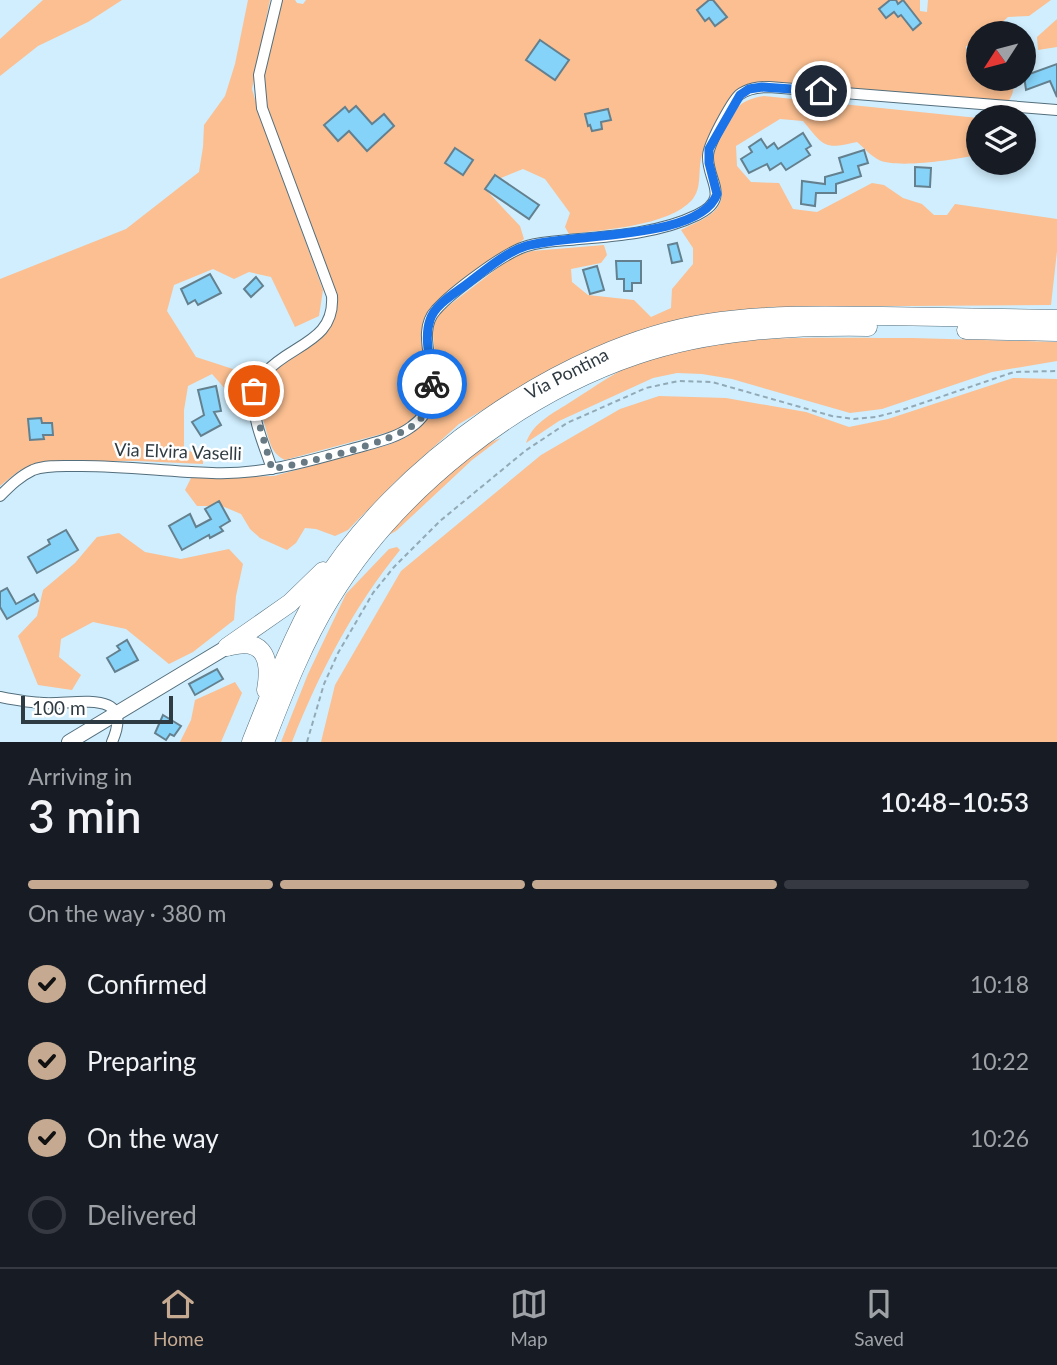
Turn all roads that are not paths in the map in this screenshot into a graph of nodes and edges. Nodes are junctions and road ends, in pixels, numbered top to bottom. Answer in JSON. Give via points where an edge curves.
{"nodes":[{"id":1,"x":277,"y":0,"type":"edge"},
{"id":2,"x":1057,"y":110,"type":"edge"},
{"id":3,"x":1057,"y":319,"type":"edge"},
{"id":4,"x":1057,"y":332,"type":"edge"},
{"id":5,"x":272,"y":469,"type":"junction"},
{"id":6,"x":0,"y":496,"type":"edge"},
{"id":7,"x":371,"y":521,"type":"junction"},
{"id":8,"x":228,"y":647,"type":"junction"},
{"id":9,"x":0,"y":697,"type":"edge"},
{"id":10,"x":117,"y":714,"type":"junction"},
{"id":11,"x":260,"y":720,"type":"junction"},
{"id":12,"x":69,"y":742,"type":"edge"},
{"id":13,"x":113,"y":742,"type":"edge"},
{"id":14,"x":251,"y":742,"type":"edge"},
{"id":15,"x":265,"y":742,"type":"edge"}],
"edges":[{"from":1,"to":5,"type":"street","via":[[260,75],[262,108],[332,296],[333,310],[322,332],[277,361],[256,386],[255,409]]},
{"from":2,"to":5,"type":"street","name":"Via Elvira Vaselli","via":[[749,89],[736,99],[710,145],[708,159],[717,194],[709,207],[682,221],[648,230],[540,243],[512,253],[458,290],[431,316],[432,398],[416,423],[379,441]]},
{"from":3,"to":7,"type":"highway","name":"Via Pontina","via":[[781,314],[659,333],[580,365],[488,418],[399,490]]},
{"from":4,"to":15,"type":"highway","name":"Via Pontina","via":[[853,327],[740,333],[638,355],[540,399],[452,462],[381,530],[331,597]]},
{"from":5,"to":6,"type":"street","name":"Via Elvira Vaselli","via":[[211,473],[48,467],[23,476]]},
{"from":7,"to":8,"type":"highway","via":[[304,590]]},
{"from":7,"to":11,"type":"highway","name":"Via Pontina","via":[[319,591]]},
{"from":8,"to":10,"type":"street"},
{"from":8,"to":11,"type":"highway","via":[[249,645],[267,659]]},
{"from":9,"to":10,"type":"street","via":[[44,704],[100,702]]},
{"from":10,"to":12,"type":"street"},
{"from":10,"to":13,"type":"street"},
{"from":11,"to":14,"type":"highway","name":"Via Pontina"}]}
